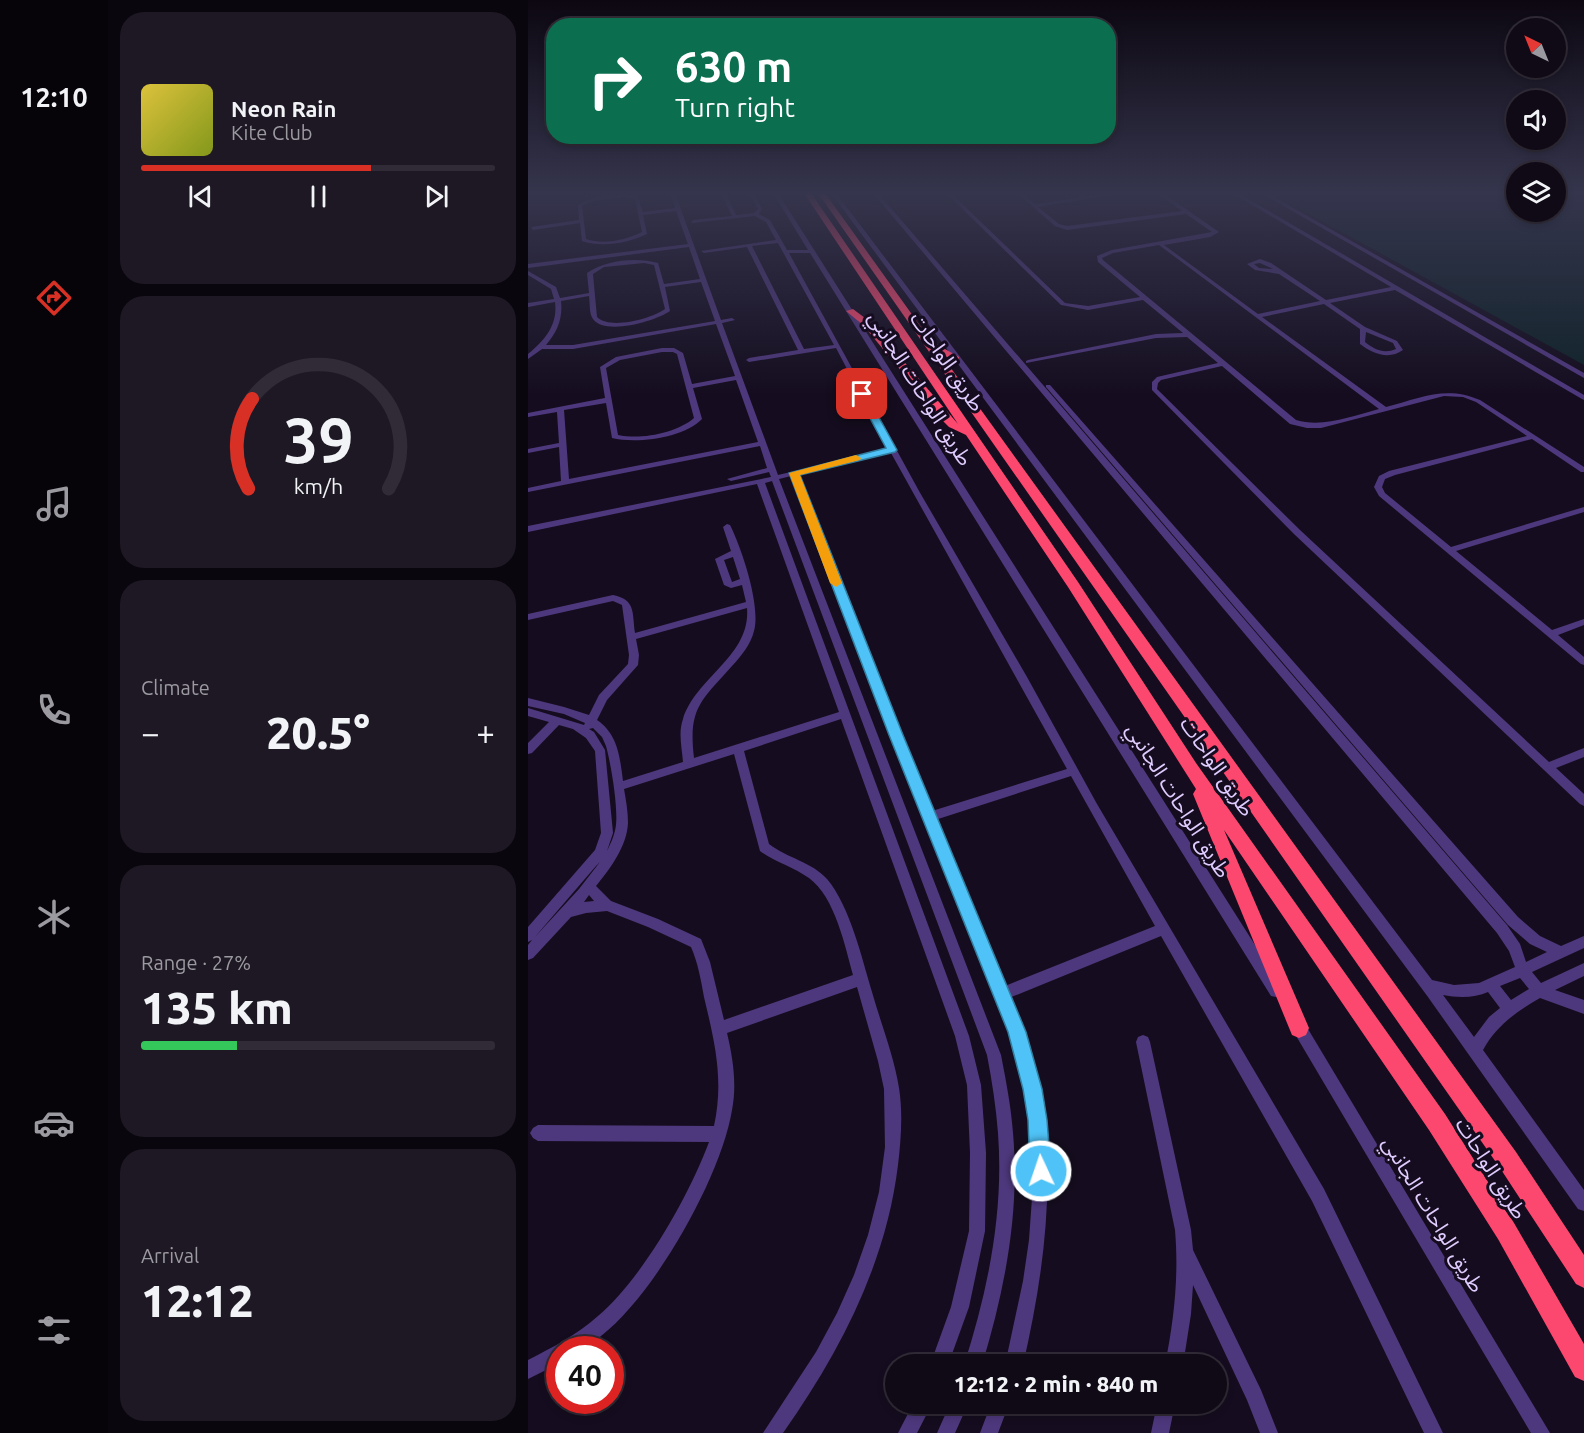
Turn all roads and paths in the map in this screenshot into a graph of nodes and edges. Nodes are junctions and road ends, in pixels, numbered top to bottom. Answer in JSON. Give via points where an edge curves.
{"nodes":[{"id":1,"x":566,"y":260,"type":"edge"},
{"id":2,"x":695,"y":260,"type":"edge"},
{"id":3,"x":756,"y":260,"type":"edge"},
{"id":4,"x":789,"y":260,"type":"edge"},
{"id":5,"x":818,"y":260,"type":"edge"},
{"id":6,"x":852,"y":260,"type":"edge"},
{"id":7,"x":868,"y":260,"type":"edge"},
{"id":8,"x":883,"y":260,"type":"edge"},
{"id":9,"x":935,"y":260,"type":"edge"},
{"id":10,"x":936,"y":260,"type":"edge"},
{"id":11,"x":1017,"y":260,"type":"edge"},
{"id":12,"x":1100,"y":260,"type":"edge"},
{"id":13,"x":1181,"y":260,"type":"edge"},
{"id":14,"x":1352,"y":260,"type":"edge"},
{"id":15,"x":1352,"y":260,"type":"edge"},
{"id":16,"x":1379,"y":260,"type":"edge"},
{"id":17,"x":528,"y":265,"type":"edge"},
{"id":18,"x":1280,"y":272,"type":"dead end"},
{"id":19,"x":528,"y":273,"type":"edge"},
{"id":20,"x":528,"y":278,"type":"edge"},
{"id":21,"x":702,"y":279,"type":"junction"},
{"id":22,"x":662,"y":285,"type":"junction"},
{"id":23,"x":1396,"y":288,"type":"junction"},
{"id":24,"x":592,"y":296,"type":"junction"},
{"id":25,"x":1145,"y":298,"type":"junction"},
{"id":26,"x":1325,"y":302,"type":"junction"},
{"id":27,"x":553,"y":303,"type":"junction"},
{"id":28,"x":528,"y":305,"type":"edge"},
{"id":29,"x":850,"y":312,"type":"junction"},
{"id":30,"x":1256,"y":316,"type":"junction"},
{"id":31,"x":550,"y":319,"type":"dead end"},
{"id":32,"x":732,"y":320,"type":"dead end"},
{"id":33,"x":718,"y":322,"type":"junction"},
{"id":34,"x":1177,"y":325,"type":"junction"},
{"id":35,"x":1363,"y":327,"type":"junction"},
{"id":36,"x":1188,"y":335,"type":"junction"},
{"id":37,"x":1482,"y":336,"type":"junction"},
{"id":38,"x":925,"y":340,"type":"junction"},
{"id":39,"x":837,"y":346,"type":"junction"},
{"id":40,"x":541,"y":347,"type":"junction"},
{"id":41,"x":802,"y":352,"type":"junction"},
{"id":42,"x":528,"y":353,"type":"edge"},
{"id":43,"x":528,"y":357,"type":"edge"},
{"id":44,"x":957,"y":359,"type":"junction"},
{"id":45,"x":750,"y":360,"type":"dead end"},
{"id":46,"x":1026,"y":360,"type":"junction"},
{"id":47,"x":1223,"y":364,"type":"junction"},
{"id":48,"x":737,"y":376,"type":"junction"},
{"id":49,"x":1584,"y":376,"type":"edge"},
{"id":50,"x":690,"y":385,"type":"junction"},
{"id":51,"x":1584,"y":393,"type":"edge"},
{"id":52,"x":1584,"y":398,"type":"edge"},
{"id":53,"x":608,"y":399,"type":"junction"},
{"id":54,"x":560,"y":409,"type":"junction"},
{"id":55,"x":1384,"y":409,"type":"junction"},
{"id":56,"x":528,"y":413,"type":"edge"},
{"id":57,"x":1072,"y":419,"type":"junction"},
{"id":58,"x":970,"y":433,"type":"junction"},
{"id":59,"x":1533,"y":437,"type":"junction"},
{"id":60,"x":762,"y":442,"type":"junction"},
{"id":61,"x":563,"y":444,"type":"junction"},
{"id":62,"x":892,"y":450,"type":"junction"},
{"id":63,"x":528,"y":451,"type":"edge"},
{"id":64,"x":1584,"y":470,"type":"edge"},
{"id":65,"x":794,"y":473,"type":"junction"},
{"id":66,"x":773,"y":474,"type":"junction"},
{"id":67,"x":760,"y":481,"type":"junction"},
{"id":68,"x":565,"y":483,"type":"junction"},
{"id":69,"x":528,"y":490,"type":"edge"},
{"id":70,"x":1141,"y":493,"type":"junction"},
{"id":71,"x":1130,"y":495,"type":"junction"},
{"id":72,"x":1584,"y":509,"type":"edge"},
{"id":73,"x":528,"y":522,"type":"edge"},
{"id":74,"x":727,"y":527,"type":"dead end"},
{"id":75,"x":528,"y":529,"type":"edge"},
{"id":76,"x":1449,"y":550,"type":"junction"},
{"id":77,"x":735,"y":553,"type":"junction"},
{"id":78,"x":1096,"y":578,"type":"junction"},
{"id":79,"x":743,"y":581,"type":"junction"},
{"id":80,"x":1073,"y":585,"type":"junction"},
{"id":81,"x":750,"y":604,"type":"junction"},
{"id":82,"x":528,"y":617,"type":"edge"},
{"id":83,"x":1584,"y":622,"type":"edge"},
{"id":84,"x":1551,"y":634,"type":"junction"},
{"id":85,"x":631,"y":637,"type":"junction"},
{"id":86,"x":1584,"y":662,"type":"edge"},
{"id":87,"x":603,"y":698,"type":"junction"},
{"id":88,"x":528,"y":702,"type":"edge"},
{"id":89,"x":528,"y":712,"type":"edge"},
{"id":90,"x":846,"y":714,"type":"junction"},
{"id":91,"x":572,"y":719,"type":"junction"},
{"id":92,"x":556,"y":720,"type":"junction"},
{"id":93,"x":588,"y":726,"type":"junction"},
{"id":94,"x":738,"y":749,"type":"junction"},
{"id":95,"x":528,"y":750,"type":"edge"},
{"id":96,"x":1584,"y":752,"type":"edge"},
{"id":97,"x":1363,"y":758,"type":"junction"},
{"id":98,"x":689,"y":764,"type":"junction"},
{"id":99,"x":1190,"y":767,"type":"junction"},
{"id":100,"x":1548,"y":767,"type":"junction"},
{"id":101,"x":1074,"y":771,"type":"junction"},
{"id":102,"x":618,"y":787,"type":"junction"},
{"id":103,"x":1584,"y":801,"type":"edge"},
{"id":104,"x":929,"y":817,"type":"junction"},
{"id":105,"x":923,"y":867,"type":"junction"},
{"id":106,"x":903,"y":873,"type":"junction"},
{"id":107,"x":588,"y":886,"type":"junction"},
{"id":108,"x":607,"y":905,"type":"junction"},
{"id":109,"x":558,"y":911,"type":"junction"},
{"id":110,"x":1164,"y":929,"type":"junction"},
{"id":111,"x":528,"y":936,"type":"edge"},
{"id":112,"x":1584,"y":942,"type":"edge"},
{"id":113,"x":1561,"y":953,"type":"junction"},
{"id":114,"x":528,"y":954,"type":"edge"},
{"id":115,"x":1584,"y":969,"type":"edge"},
{"id":116,"x":1522,"y":971,"type":"junction"},
{"id":117,"x":861,"y":979,"type":"junction"},
{"id":118,"x":1427,"y":985,"type":"junction"},
{"id":119,"x":1492,"y":986,"type":"junction"},
{"id":120,"x":1539,"y":991,"type":"junction"},
{"id":121,"x":1002,"y":994,"type":"junction"},
{"id":122,"x":1584,"y":1007,"type":"edge"},
{"id":123,"x":1508,"y":1008,"type":"junction"},
{"id":124,"x":1299,"y":1028,"type":"junction"},
{"id":125,"x":719,"y":1029,"type":"junction"},
{"id":126,"x":1143,"y":1042,"type":"dead end"},
{"id":127,"x":1474,"y":1051,"type":"junction"},
{"id":128,"x":538,"y":1133,"type":"dead end"},
{"id":129,"x":719,"y":1134,"type":"junction"},
{"id":130,"x":1584,"y":1203,"type":"edge"},
{"id":131,"x":1186,"y":1253,"type":"junction"},
{"id":132,"x":1584,"y":1276,"type":"edge"},
{"id":133,"x":587,"y":1336,"type":"edge"},
{"id":134,"x":943,"y":1354,"type":"edge"},
{"id":135,"x":977,"y":1354,"type":"edge"},
{"id":136,"x":1016,"y":1354,"type":"edge"},
{"id":137,"x":1176,"y":1354,"type":"edge"},
{"id":138,"x":546,"y":1360,"type":"edge"},
{"id":139,"x":1584,"y":1368,"type":"edge"},
{"id":140,"x":528,"y":1370,"type":"edge"},
{"id":141,"x":917,"y":1414,"type":"edge"},
{"id":142,"x":954,"y":1414,"type":"edge"},
{"id":143,"x":996,"y":1414,"type":"edge"},
{"id":144,"x":1164,"y":1414,"type":"edge"},
{"id":145,"x":772,"y":1433,"type":"edge"},
{"id":146,"x":907,"y":1433,"type":"edge"},
{"id":147,"x":946,"y":1433,"type":"edge"},
{"id":148,"x":989,"y":1433,"type":"edge"},
{"id":149,"x":1160,"y":1433,"type":"edge"},
{"id":150,"x":1269,"y":1433,"type":"edge"},
{"id":151,"x":1434,"y":1433,"type":"edge"},
{"id":152,"x":1541,"y":1433,"type":"edge"}],
"edges":[{"from":1,"to":17,"type":"street"},
{"from":2,"to":21,"type":"street"},
{"from":3,"to":41,"type":"street"},
{"from":4,"to":39,"type":"street"},
{"from":5,"to":29,"type":"street","name":"طريق الواحات الجانبي"},
{"from":6,"to":58,"type":"highway","name":"طريق الواحات"},
{"from":7,"to":38,"type":"highway","name":"طريق الواحات"},
{"from":8,"to":44,"type":"street","name":"طريق الواحات الجانبي"},
{"from":9,"to":57,"type":"street"},
{"from":10,"to":46,"type":"street"},
{"from":11,"to":25,"type":"street","via":[[1063,304],[1088,308]]},
{"from":12,"to":25,"type":"street"},
{"from":13,"to":30,"type":"street"},
{"from":14,"to":23,"type":"street"},
{"from":15,"to":37,"type":"street"},
{"from":16,"to":49,"type":"street"},
{"from":18,"to":26,"type":"street"},
{"from":19,"to":27,"type":"street","via":[[551,286]]},
{"from":20,"to":27,"type":"street","via":[[548,289]]},
{"from":21,"to":22,"type":"street"},
{"from":21,"to":33,"type":"street"},
{"from":22,"to":24,"type":"street","via":[[653,262],[609,265],[590,273]]},
{"from":22,"to":24,"type":"street","via":[[666,312],[616,324],[596,319]]},
{"from":23,"to":26,"type":"street"},
{"from":23,"to":37,"type":"street"},
{"from":24,"to":27,"type":"street"},
{"from":25,"to":34,"type":"street"},
{"from":26,"to":30,"type":"street"},
{"from":26,"to":35,"type":"street"},
{"from":27,"to":28,"type":"street"},
{"from":27,"to":40,"type":"street","via":[[556,329]]},
{"from":29,"to":58,"type":"highway","via":[[866,323],[949,422]]},
{"from":29,"to":124,"type":"street","name":"طريق الواحات الجانبي"},
{"from":30,"to":55,"type":"street"},
{"from":31,"to":42,"type":"street","via":[[544,339]]},
{"from":32,"to":33,"type":"street"},
{"from":33,"to":40,"type":"street","via":[[573,347]]},
{"from":33,"to":48,"type":"street"},
{"from":34,"to":36,"type":"street"},
{"from":34,"to":46,"type":"street"},
{"from":35,"to":35,"type":"street","via":[[1362,343],[1370,349],[1387,354],[1400,350],[1395,342]]},
{"from":36,"to":46,"type":"street","via":[[1156,336]]},
{"from":36,"to":47,"type":"street"},
{"from":37,"to":51,"type":"street"},
{"from":37,"to":52,"type":"street"},
{"from":38,"to":44,"type":"highway"},
{"from":38,"to":78,"type":"highway","name":"طريق الواحات"},
{"from":39,"to":41,"type":"street"},
{"from":39,"to":62,"type":"street"},
{"from":40,"to":43,"type":"street"},
{"from":41,"to":45,"type":"street"},
{"from":44,"to":118,"type":"street","name":"طريق الواحات الجانبي"},
{"from":46,"to":57,"type":"street"},
{"from":47,"to":55,"type":"street","via":[[1297,424],[1322,426]]},
{"from":47,"to":100,"type":"street","via":[[1160,378],[1154,389],[1297,532]]},
{"from":48,"to":50,"type":"street"},
{"from":48,"to":60,"type":"street"},
{"from":50,"to":53,"type":"street","via":[[678,351],[618,358],[606,364],[604,370]]},
{"from":50,"to":53,"type":"street","via":[[699,415],[696,423],[634,439],[615,436]]},
{"from":53,"to":54,"type":"street"},
{"from":53,"to":56,"type":"street"},
{"from":54,"to":56,"type":"street"},
{"from":54,"to":61,"type":"street"},
{"from":55,"to":59,"type":"street","via":[[1444,394],[1464,395],[1478,400]]},
{"from":57,"to":70,"type":"street"},
{"from":57,"to":71,"type":"street"},
{"from":58,"to":80,"type":"highway","name":"طريق الواحات"},
{"from":59,"to":64,"type":"street"},
{"from":59,"to":76,"type":"street","via":[[1392,473],[1380,481],[1382,494]]},
{"from":60,"to":66,"type":"street"},
{"from":60,"to":68,"type":"street"},
{"from":61,"to":63,"type":"street"},
{"from":61,"to":68,"type":"street"},
{"from":62,"to":65,"type":"street"},
{"from":62,"to":101,"type":"street"},
{"from":65,"to":66,"type":"street"},
{"from":65,"to":104,"type":"street"},
{"from":66,"to":67,"type":"street"},
{"from":66,"to":73,"type":"street"},
{"from":66,"to":105,"type":"street"},
{"from":67,"to":75,"type":"street"},
{"from":67,"to":90,"type":"street"},
{"from":68,"to":69,"type":"street"},
{"from":70,"to":71,"type":"street"},
{"from":70,"to":97,"type":"street"},
{"from":71,"to":97,"type":"street"},
{"from":72,"to":76,"type":"street"},
{"from":74,"to":77,"type":"street"},
{"from":76,"to":84,"type":"street"},
{"from":77,"to":79,"type":"street"},
{"from":77,"to":79,"type":"street","via":[[720,559],[727,583]]},
{"from":78,"to":80,"type":"highway","via":[[1085,586]]},
{"from":78,"to":132,"type":"highway","name":"طريق الواحات","via":[[1508,1160]]},
{"from":79,"to":81,"type":"street"},
{"from":80,"to":99,"type":"highway","name":"طريق الواحات"},
{"from":81,"to":85,"type":"street"},
{"from":81,"to":98,"type":"street","via":[[752,622],[745,642],[706,687],[688,717]]},
{"from":82,"to":85,"type":"street","via":[[618,598],[626,604]]},
{"from":83,"to":84,"type":"street"},
{"from":84,"to":86,"type":"street"},
{"from":85,"to":87,"type":"street","via":[[633,665]]},
{"from":87,"to":91,"type":"street"},
{"from":87,"to":93,"type":"street"},
{"from":88,"to":91,"type":"street"},
{"from":89,"to":92,"type":"street"},
{"from":90,"to":94,"type":"street"},
{"from":90,"to":106,"type":"street"},
{"from":91,"to":92,"type":"street"},
{"from":91,"to":93,"type":"street"},
{"from":92,"to":95,"type":"street"},
{"from":93,"to":102,"type":"street","via":[[600,727],[610,741]]},
{"from":93,"to":109,"type":"street","via":[[600,750],[607,833],[600,853]]},
{"from":94,"to":98,"type":"street"},
{"from":94,"to":117,"type":"street","via":[[764,847],[774,856],[812,873],[828,889]]},
{"from":96,"to":100,"type":"street"},
{"from":97,"to":113,"type":"street","via":[[1520,928]]},
{"from":97,"to":116,"type":"street","via":[[1509,938]]},
{"from":98,"to":102,"type":"street"},
{"from":99,"to":124,"type":"highway"},
{"from":99,"to":139,"type":"highway","name":"طريق الواحات","via":[[1437,1122],[1506,1231]]},
{"from":100,"to":103,"type":"street"},
{"from":101,"to":104,"type":"street"},
{"from":101,"to":110,"type":"street"},
{"from":102,"to":107,"type":"street","via":[[620,834],[608,860]]},
{"from":104,"to":121,"type":"street"},
{"from":105,"to":106,"type":"street"},
{"from":105,"to":135,"type":"street","via":[[990,1044],[1006,1130],[1008,1189],[1001,1254]]},
{"from":106,"to":134,"type":"street","via":[[962,1036],[974,1085],[977,1231],[960,1307]]},
{"from":107,"to":108,"type":"street"},
{"from":107,"to":109,"type":"street"},
{"from":108,"to":109,"type":"street"},
{"from":108,"to":125,"type":"street","via":[[696,944]]},
{"from":109,"to":111,"type":"street"},
{"from":109,"to":114,"type":"street"},
{"from":110,"to":121,"type":"street"},
{"from":110,"to":151,"type":"street","via":[[1318,1195]]},
{"from":112,"to":113,"type":"street"},
{"from":113,"to":116,"type":"street"},
{"from":115,"to":120,"type":"street"},
{"from":116,"to":119,"type":"street"},
{"from":116,"to":120,"type":"street"},
{"from":117,"to":125,"type":"street"},
{"from":117,"to":145,"type":"street","via":[[893,1100],[888,1187],[874,1243],[840,1329]]},
{"from":118,"to":119,"type":"street","via":[[1461,991]]},
{"from":118,"to":127,"type":"street","name":"طريق الواحات الجانبي"},
{"from":119,"to":123,"type":"street"},
{"from":120,"to":122,"type":"street"},
{"from":120,"to":123,"type":"street"},
{"from":121,"to":136,"type":"street","via":[[1026,1060],[1040,1157],[1037,1254]]},
{"from":123,"to":127,"type":"street","via":[[1488,1026]]},
{"from":124,"to":152,"type":"street","name":"طريق الواحات الجانبي"},
{"from":125,"to":129,"type":"street","via":[[727,1070]]},
{"from":126,"to":131,"type":"street"},
{"from":127,"to":130,"type":"street","name":"طريق الواحات الجانبي"},
{"from":128,"to":129,"type":"street"},
{"from":129,"to":133,"type":"street","via":[[709,1166],[688,1206],[633,1291]]},
{"from":131,"to":137,"type":"street","via":[[1185,1307]]},
{"from":131,"to":150,"type":"street"},
{"from":138,"to":140,"type":"street"},
{"from":141,"to":146,"type":"street"},
{"from":142,"to":147,"type":"street"},
{"from":143,"to":148,"type":"street"},
{"from":144,"to":149,"type":"street"}]}
